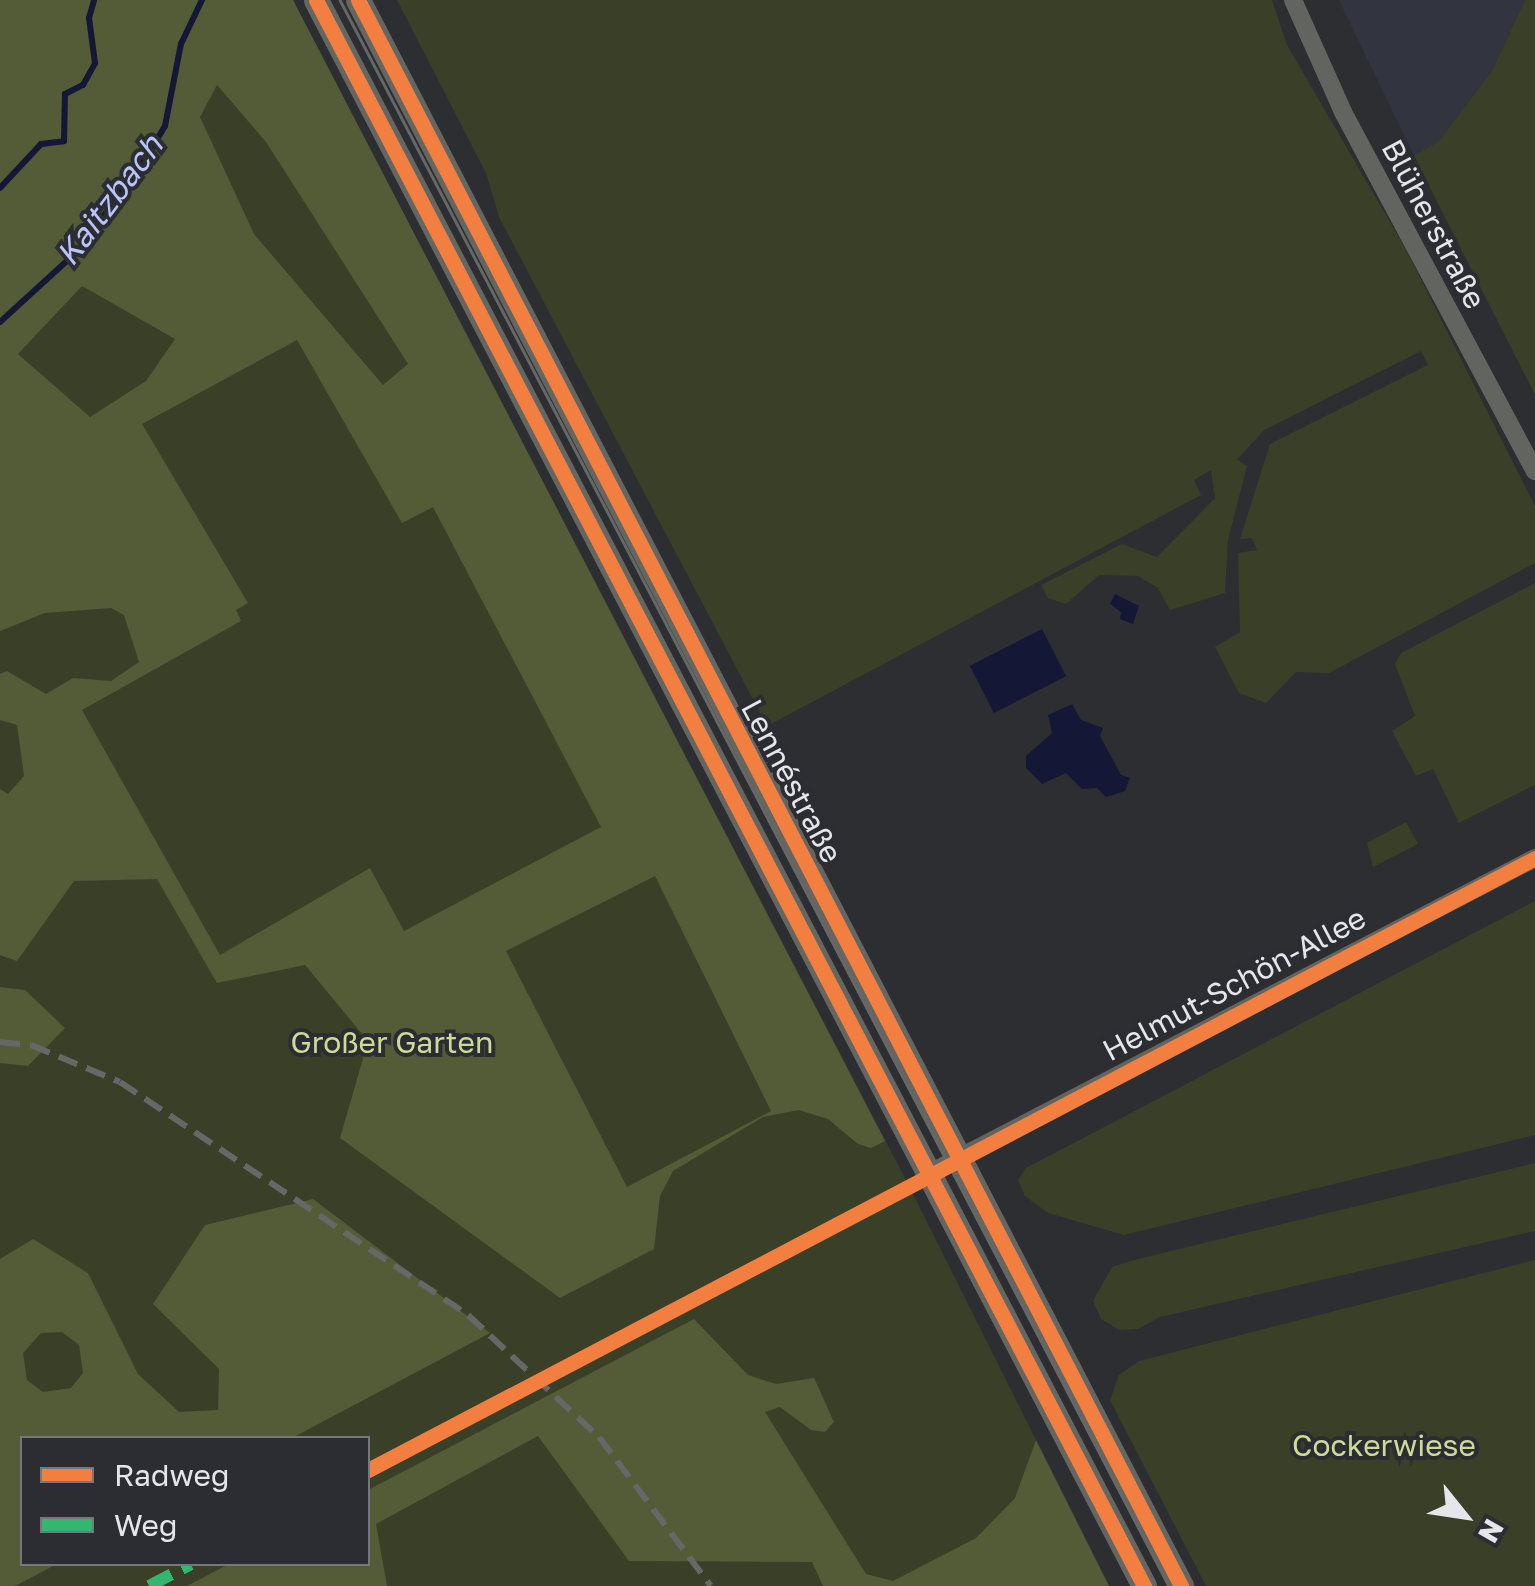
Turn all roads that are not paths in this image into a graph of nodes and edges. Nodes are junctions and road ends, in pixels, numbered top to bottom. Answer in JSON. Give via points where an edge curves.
{"nodes":[{"id":1,"x":316,"y":0,"type":"edge"},
{"id":2,"x":358,"y":0,"type":"edge"},
{"id":3,"x":1293,"y":0,"type":"edge"},
{"id":4,"x":1535,"y":471,"type":"edge"},
{"id":5,"x":1535,"y":858,"type":"edge"},
{"id":6,"x":959,"y":1160,"type":"junction"},
{"id":7,"x":928,"y":1174,"type":"junction"},
{"id":8,"x":1144,"y":1586,"type":"edge"},
{"id":9,"x":1181,"y":1586,"type":"edge"}],
"edges":[{"from":1,"to":7,"type":"main road","name":"Lennéstraße"},
{"from":2,"to":6,"type":"main road","name":"Lennéstraße"},
{"from":3,"to":4,"type":"street","name":"Blüherstraße","via":[[1343,112]]},
{"from":5,"to":6,"type":"street","name":"Helmut-Schön-Allee"},
{"from":6,"to":7,"type":"street","name":"Helmut-Schön-Allee"},
{"from":6,"to":9,"type":"main road","name":"Lennéstraße"},
{"from":7,"to":8,"type":"main road","name":"Lennéstraße"}]}
